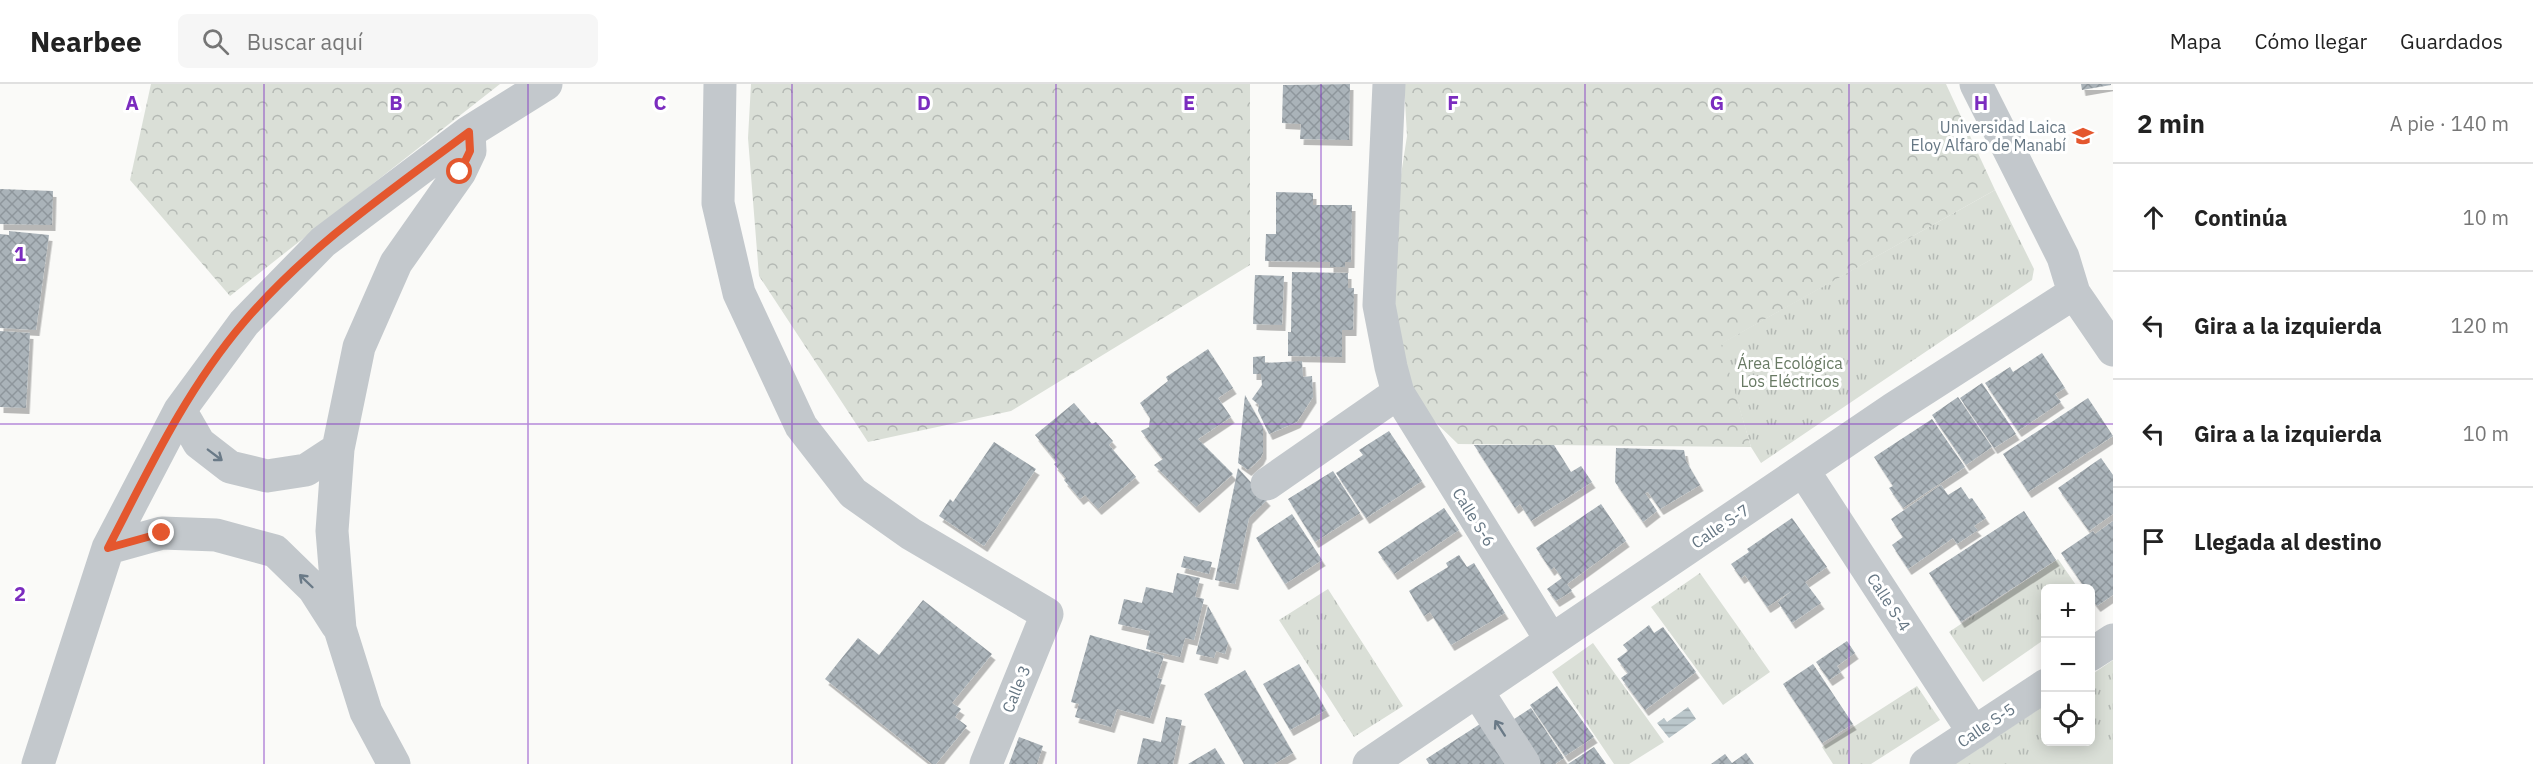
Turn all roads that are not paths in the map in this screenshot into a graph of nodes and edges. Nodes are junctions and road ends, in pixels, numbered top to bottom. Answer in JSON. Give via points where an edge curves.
{"nodes":[{"id":1,"x":546,"y":84,"type":"edge"},
{"id":2,"x":720,"y":84,"type":"edge"},
{"id":3,"x":1389,"y":84,"type":"edge"},
{"id":4,"x":1976,"y":84,"type":"edge"},
{"id":5,"x":469,"y":132,"type":"junction"},
{"id":6,"x":2074,"y":293,"type":"junction"},
{"id":7,"x":2113,"y":350,"type":"edge"},
{"id":8,"x":1398,"y":393,"type":"junction"},
{"id":9,"x":180,"y":410,"type":"junction"},
{"id":10,"x":338,"y":449,"type":"junction"},
{"id":11,"x":1803,"y":470,"type":"junction"},
{"id":12,"x":1267,"y":484,"type":"dead end"},
{"id":13,"x":108,"y":548,"type":"junction"},
{"id":14,"x":340,"y":629,"type":"junction"},
{"id":15,"x":1551,"y":640,"type":"junction"},
{"id":16,"x":2113,"y":640,"type":"edge"},
{"id":17,"x":2095,"y":652,"type":"edge"},
{"id":18,"x":2041,"y":688,"type":"edge"},
{"id":19,"x":1477,"y":691,"type":"junction"},
{"id":20,"x":1974,"y":733,"type":"junction"},
{"id":21,"x":38,"y":764,"type":"edge"},
{"id":22,"x":394,"y":764,"type":"edge"},
{"id":23,"x":986,"y":764,"type":"edge"},
{"id":24,"x":1369,"y":764,"type":"edge"},
{"id":25,"x":1524,"y":764,"type":"edge"},
{"id":26,"x":1926,"y":764,"type":"edge"}],
"edges":[{"from":1,"to":5,"type":"street"},
{"from":2,"to":23,"type":"street","name":"Calle 3","via":[[718,203],[739,293],[801,426],[853,493],[910,534],[1047,614]]},
{"from":3,"to":8,"type":"street","name":"Calle S-6","via":[[1379,305]]},
{"from":4,"to":6,"type":"street","via":[[2063,258]]},
{"from":5,"to":9,"type":"street","via":[[323,242],[244,322]]},
{"from":5,"to":10,"type":"street","via":[[470,151],[460,172],[396,263],[359,347]]},
{"from":6,"to":7,"type":"street"},
{"from":6,"to":11,"type":"street","name":"Calle S-7"},
{"from":8,"to":12,"type":"street"},
{"from":8,"to":15,"type":"street","name":"Calle S-6"},
{"from":9,"to":10,"type":"street","one_way":true,"via":[[199,443],[230,467],[267,476],[306,470]]},
{"from":9,"to":13,"type":"street"},
{"from":10,"to":14,"type":"street","via":[[332,531]]},
{"from":11,"to":15,"type":"street","name":"Calle S-7"},
{"from":11,"to":20,"type":"street","name":"Calle S-4"},
{"from":14,"to":13,"type":"street","one_way":true,"via":[[314,589],[274,551],[216,535],[162,533]]},
{"from":13,"to":21,"type":"street"},
{"from":14,"to":22,"type":"street","via":[[366,712]]},
{"from":15,"to":19,"type":"street","name":"Calle S-7"},
{"from":16,"to":17,"type":"street"},
{"from":18,"to":20,"type":"street","name":"Calle S-5"},
{"from":19,"to":24,"type":"street","name":"Calle S-7"},
{"from":25,"to":19,"type":"street","one_way":true},
{"from":20,"to":26,"type":"street","name":"Calle S-5"}]}
